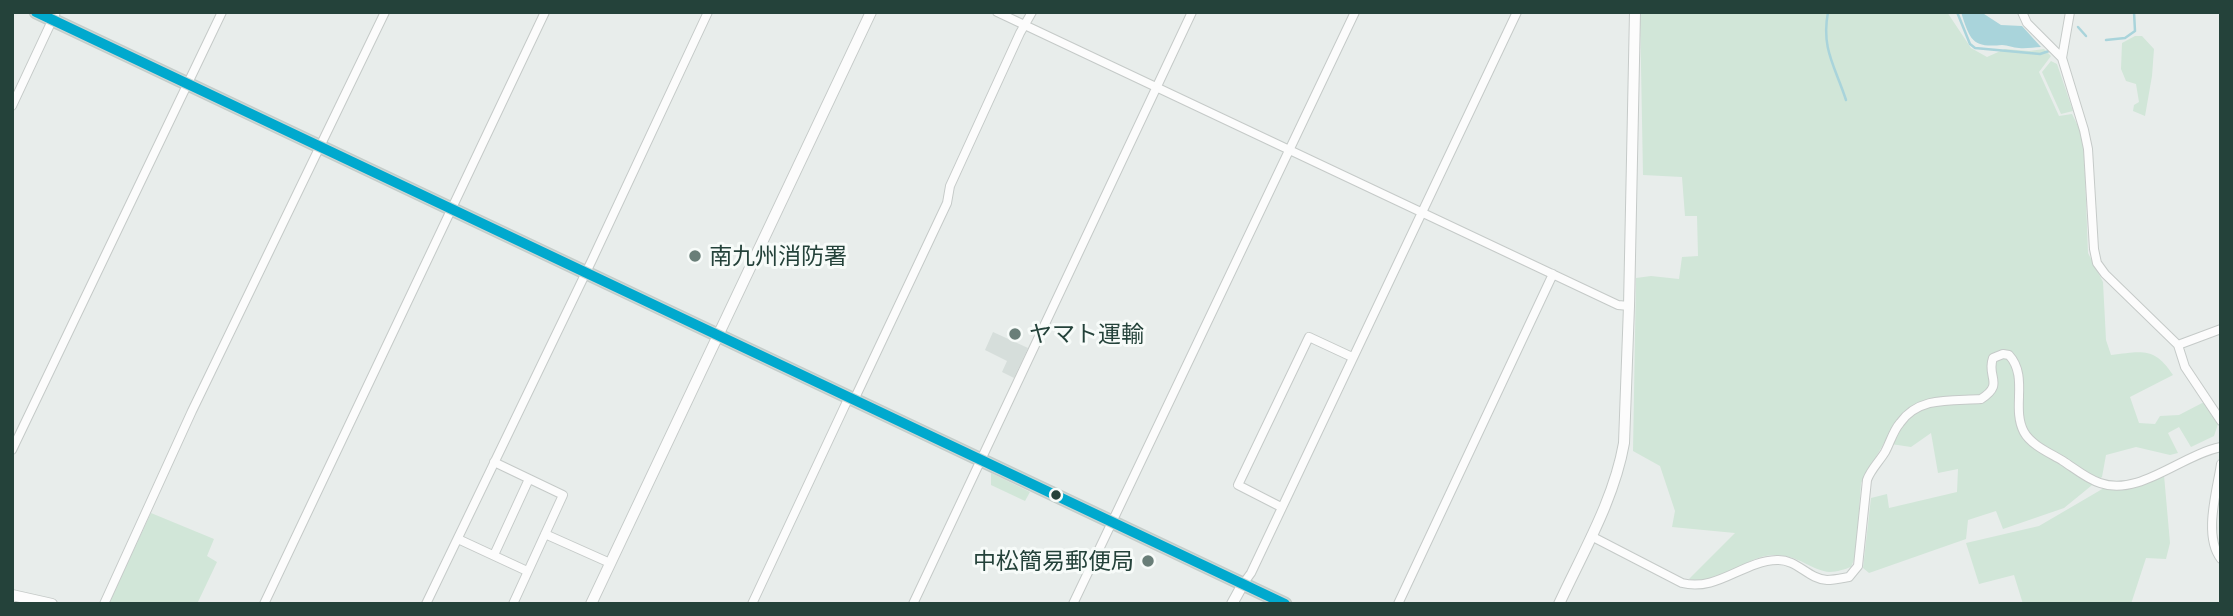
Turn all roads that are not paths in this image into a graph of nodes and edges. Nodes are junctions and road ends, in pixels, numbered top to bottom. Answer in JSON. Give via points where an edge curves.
{"nodes":[{"id":1,"x":36,"y":12,"type":"edge"},
{"id":2,"x":222,"y":12,"type":"edge"},
{"id":3,"x":385,"y":12,"type":"edge"},
{"id":4,"x":545,"y":12,"type":"edge"},
{"id":5,"x":708,"y":12,"type":"edge"},
{"id":6,"x":871,"y":12,"type":"edge"},
{"id":7,"x":996,"y":12,"type":"edge"},
{"id":8,"x":1032,"y":12,"type":"edge"},
{"id":9,"x":1192,"y":12,"type":"edge"},
{"id":10,"x":1355,"y":12,"type":"edge"},
{"id":11,"x":1517,"y":12,"type":"edge"},
{"id":12,"x":1635,"y":12,"type":"edge"},
{"id":13,"x":2022,"y":12,"type":"edge"},
{"id":14,"x":2070,"y":12,"type":"edge"},
{"id":15,"x":55,"y":16,"type":"edge"},
{"id":16,"x":1025,"y":26,"type":"junction"},
{"id":17,"x":2062,"y":58,"type":"junction"},
{"id":18,"x":187,"y":84,"type":"junction"},
{"id":19,"x":1156,"y":88,"type":"junction"},
{"id":20,"x":12,"y":106,"type":"edge"},
{"id":21,"x":321,"y":146,"type":"junction"},
{"id":22,"x":1289,"y":151,"type":"junction"},
{"id":23,"x":453,"y":208,"type":"junction"},
{"id":24,"x":1422,"y":212,"type":"junction"},
{"id":25,"x":585,"y":274,"type":"junction"},
{"id":26,"x":1553,"y":274,"type":"junction"},
{"id":27,"x":1629,"y":306,"type":"junction"},
{"id":28,"x":2221,"y":329,"type":"edge"},
{"id":29,"x":718,"y":335,"type":"junction"},
{"id":30,"x":2178,"y":345,"type":"junction"},
{"id":31,"x":1352,"y":357,"type":"junction"},
{"id":32,"x":851,"y":399,"type":"junction"},
{"id":33,"x":2221,"y":421,"type":"edge"},
{"id":34,"x":2221,"y":447,"type":"edge"},
{"id":35,"x":12,"y":450,"type":"edge"},
{"id":36,"x":981,"y":459,"type":"junction"},
{"id":37,"x":494,"y":462,"type":"junction"},
{"id":38,"x":2221,"y":464,"type":"edge"},
{"id":39,"x":530,"y":479,"type":"junction"},
{"id":40,"x":1281,"y":507,"type":"junction"},
{"id":41,"x":1113,"y":521,"type":"junction"},
{"id":42,"x":545,"y":534,"type":"junction"},
{"id":43,"x":1591,"y":537,"type":"junction"},
{"id":44,"x":458,"y":539,"type":"junction"},
{"id":45,"x":494,"y":555,"type":"junction"},
{"id":46,"x":2221,"y":559,"type":"edge"},
{"id":47,"x":610,"y":564,"type":"junction"},
{"id":48,"x":527,"y":571,"type":"junction"},
{"id":49,"x":1243,"y":584,"type":"junction"},
{"id":50,"x":12,"y":595,"type":"edge"},
{"id":51,"x":52,"y":604,"type":"edge"},
{"id":52,"x":104,"y":604,"type":"edge"},
{"id":53,"x":264,"y":604,"type":"edge"},
{"id":54,"x":426,"y":604,"type":"edge"},
{"id":55,"x":513,"y":604,"type":"edge"},
{"id":56,"x":591,"y":604,"type":"edge"},
{"id":57,"x":752,"y":604,"type":"edge"},
{"id":58,"x":913,"y":604,"type":"edge"},
{"id":59,"x":1073,"y":604,"type":"edge"},
{"id":60,"x":1232,"y":604,"type":"edge"},
{"id":61,"x":1285,"y":604,"type":"edge"},
{"id":62,"x":1398,"y":604,"type":"edge"},
{"id":63,"x":1559,"y":604,"type":"edge"}],
"edges":[{"from":1,"to":15,"type":"main road"},
{"from":2,"to":18,"type":"street"},
{"from":3,"to":21,"type":"street"},
{"from":4,"to":23,"type":"street"},
{"from":5,"to":25,"type":"street"},
{"from":6,"to":29,"type":"street"},
{"from":7,"to":16,"type":"street"},
{"from":8,"to":16,"type":"street"},
{"from":9,"to":19,"type":"street"},
{"from":10,"to":22,"type":"street"},
{"from":11,"to":24,"type":"street"},
{"from":12,"to":27,"type":"street"},
{"from":13,"to":17,"type":"street"},
{"from":14,"to":17,"type":"street"},
{"from":15,"to":18,"type":"main road"},
{"from":15,"to":20,"type":"street"},
{"from":16,"to":19,"type":"street"},
{"from":16,"to":32,"type":"street","via":[[950,186],[947,202]]},
{"from":17,"to":30,"type":"street","via":[[2088,149],[2097,263]]},
{"from":18,"to":21,"type":"main road"},
{"from":18,"to":35,"type":"street"},
{"from":19,"to":22,"type":"street"},
{"from":19,"to":36,"type":"street"},
{"from":21,"to":23,"type":"main road"},
{"from":21,"to":52,"type":"street"},
{"from":22,"to":24,"type":"street"},
{"from":22,"to":41,"type":"street"},
{"from":23,"to":25,"type":"main road"},
{"from":23,"to":53,"type":"street"},
{"from":24,"to":26,"type":"street"},
{"from":24,"to":31,"type":"street"},
{"from":25,"to":29,"type":"main road"},
{"from":25,"to":37,"type":"street"},
{"from":26,"to":27,"type":"street"},
{"from":26,"to":62,"type":"street"},
{"from":27,"to":43,"type":"street","via":[[1624,443],[1614,484]]},
{"from":28,"to":30,"type":"street"},
{"from":29,"to":32,"type":"main road"},
{"from":29,"to":47,"type":"street"},
{"from":30,"to":33,"type":"street","via":[[2185,367]]},
{"from":31,"to":40,"type":"street"},
{"from":31,"to":40,"type":"street","via":[[1310,337],[1238,485]]},
{"from":32,"to":36,"type":"main road"},
{"from":32,"to":57,"type":"street"},
{"from":34,"to":43,"type":"street","via":[[2129,486],[2099,483],[2029,440],[2021,421],[2018,369],[2009,355],[2003,354],[1993,358],[1995,383],[1989,394],[1922,404],[1898,424],[1867,480],[1858,566],[1849,577],[1827,580],[1785,560],[1775,560],[1714,582],[1691,585]]},
{"from":36,"to":41,"type":"main road"},
{"from":36,"to":58,"type":"street"},
{"from":37,"to":39,"type":"street"},
{"from":37,"to":44,"type":"street"},
{"from":38,"to":46,"type":"street","via":[[2211,534]]},
{"from":39,"to":42,"type":"street","via":[[563,495]]},
{"from":39,"to":45,"type":"street"},
{"from":40,"to":49,"type":"street"},
{"from":41,"to":49,"type":"main road"},
{"from":41,"to":59,"type":"street"},
{"from":42,"to":47,"type":"street"},
{"from":42,"to":48,"type":"street"},
{"from":43,"to":63,"type":"street"},
{"from":44,"to":45,"type":"street"},
{"from":44,"to":54,"type":"street"},
{"from":45,"to":48,"type":"street"},
{"from":47,"to":56,"type":"street"},
{"from":48,"to":55,"type":"street"},
{"from":49,"to":60,"type":"street"},
{"from":49,"to":61,"type":"main road"},
{"from":50,"to":51,"type":"street"}]}
